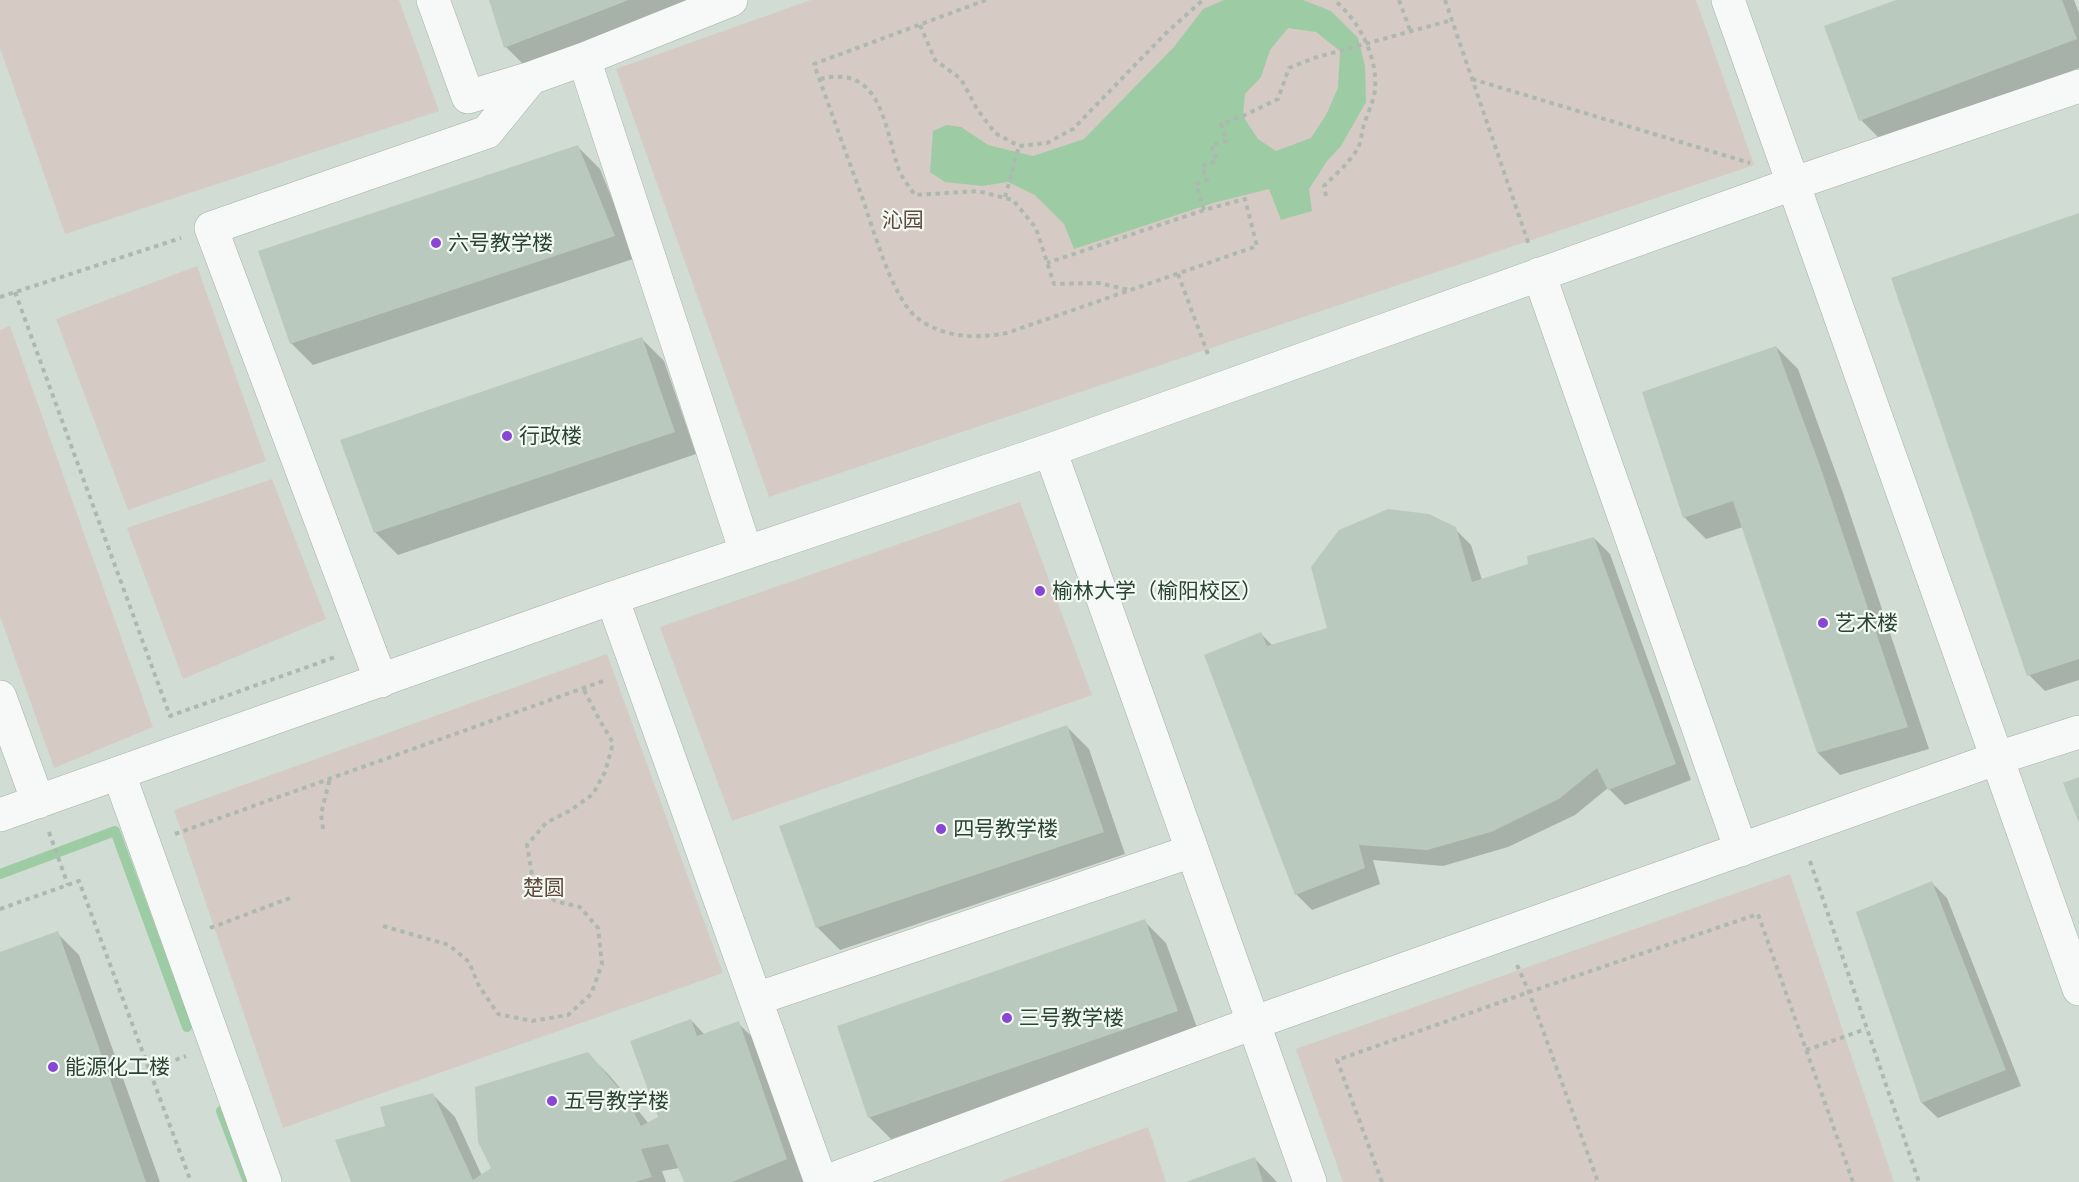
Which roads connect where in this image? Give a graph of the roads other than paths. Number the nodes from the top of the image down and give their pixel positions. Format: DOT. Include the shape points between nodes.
graph roads {
  1 [pos="433,0"];
  2 [pos="731,0"];
  3 [pos="1728,0"];
  4 [pos="584,59"];
  5 [pos="531,78"];
  6 [pos="2079,86"];
  7 [pos="1795,183"];
  8 [pos="1539,274"];
  9 [pos="1050,450"];
  10 [pos="746,552"];
  11 [pos="612,598"];
  12 [pos="381,681"];
  13 [pos="0,696"];
  14 [pos="2079,732"];
  15 [pos="1998,758"];
  16 [pos="119,774"];
  17 [pos="38,802"];
  18 [pos="0,815"];
  19 [pos="1741,850"];
  20 [pos="1192,851"];
  21 [pos="2079,989"];
  22 [pos="756,999"];
  23 [pos="1253,1023"];
  24 [pos="265,1182"];
  25 [pos="823,1182"];
  26 [pos="1310,1182"];
  1 -- 5 [label="street" via="468,97"];
  2 -- 4 [label="street"];
  3 -- 7 [label="street"];
  4 -- 5 [label="street"];
  4 -- 10 [label="street"];
  5 -- 12 [label="street" via="487,132 211,228"];
  6 -- 7 [label="street"];
  7 -- 8 [label="street"];
  7 -- 15 [label="street"];
  8 -- 9 [label="street"];
  8 -- 19 [label="street"];
  9 -- 10 [label="street"];
  9 -- 20 [label="street"];
  10 -- 11 [label="street"];
  11 -- 12 [label="street"];
  11 -- 22 [label="street"];
  12 -- 16 [label="street"];
  13 -- 17 [label="street"];
  14 -- 15 [label="street"];
  15 -- 19 [label="street"];
  15 -- 21 [label="street"];
  16 -- 17 [label="street"];
  16 -- 24 [label="street"];
  17 -- 18 [label="street"];
  19 -- 23 [label="street"];
  20 -- 22 [label="street"];
  20 -- 23 [label="street"];
  22 -- 25 [label="street"];
  23 -- 25 [label="street"];
  23 -- 26 [label="street"];
}
